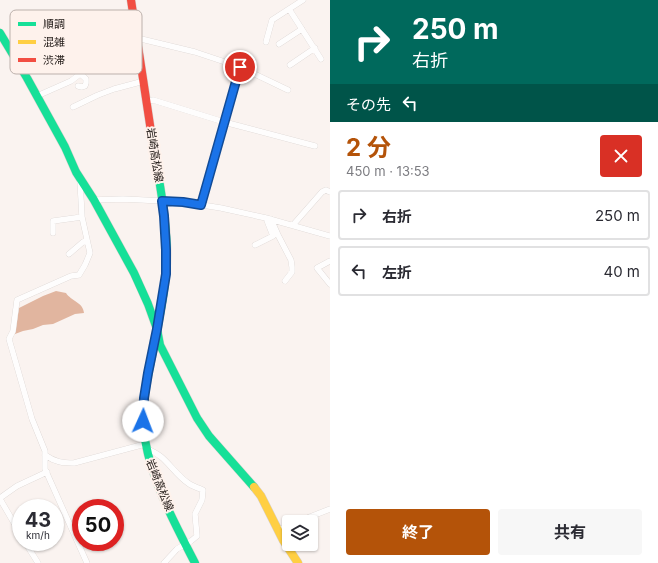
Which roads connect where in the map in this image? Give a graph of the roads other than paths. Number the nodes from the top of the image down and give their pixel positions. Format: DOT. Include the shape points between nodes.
graph roads {
  1 [pos="131,0"];
  2 [pos="302,0"];
  3 [pos="289,9"];
  4 [pos="133,10"];
  5 [pos="302,29"];
  6 [pos="0,33"];
  7 [pos="142,39"];
  8 [pos="266,42"];
  9 [pos="279,44"];
  10 [pos="315,48"];
  11 [pos="10,50"];
  12 [pos="322,59"];
  13 [pos="290,65"];
  14 [pos="240,67"];
  15 [pos="142,69"];
  16 [pos="24,74"];
  17 [pos="80,74"];
  18 [pos="144,81"];
  19 [pos="78,86"];
  20 [pos="288,90"];
  21 [pos="37,96"];
  22 [pos="147,102"];
  23 [pos="74,107"];
  24 [pos="224,122"];
  25 [pos="314,146"];
  26 [pos="80,179"];
  27 [pos="330,192"];
  28 [pos="94,200"];
  29 [pos="162,201"];
  30 [pos="201,205"];
  31 [pos="82,217"];
  32 [pos="269,219"];
  33 [pos="293,225"];
  34 [pos="53,233"];
  35 [pos="330,236"];
  36 [pos="87,241"];
  37 [pos="255,245"];
  38 [pos="69,254"];
  39 [pos="330,261"];
  40 [pos="285,281"];
  41 [pos="330,284"];
  42 [pos="157,329"];
  43 [pos="146,447"];
  44 [pos="45,455"];
  45 [pos="47,472"];
  46 [pos="0,499"];
  47 [pos="330,509"];
  48 [pos="315,515"];
  49 [pos="12,520"];
  50 [pos="282,528"];
  51 [pos="278,530"];
  52 [pos="186,544"];
  53 [pos="31,551"];
  54 [pos="38,563"];
  55 [pos="87,563"];
  56 [pos="164,563"];
  57 [pos="195,563"];
  58 [pos="298,563"];
  1 -- 4 [label="street, 岩崎高松線"];
  2 -- 3 [label="street"];
  3 -- 5 [label="street"];
  3 -- 8 [label="street" via="272,20"];
  5 -- 9 [label="street"];
  5 -- 10 [label="street"];
  6 -- 11 [label="street"];
  7 -- 14 [label="street" via="195,52"];
  10 -- 12 [label="street"];
  10 -- 13 [label="street"];
  14 -- 20 [label="street"];
  14 -- 24 [label="street"];
  15 -- 18 [label="street, 岩崎高松線"];
  16 -- 21 [label="street"];
  17 -- 19 [label="street" via="86,79 86,83 82,87"];
  17 -- 21 [label="street" via="71,81"];
  18 -- 22 [label="street, 岩崎高松線"];
  18 -- 23 [label="street" via="114,89"];
  21 -- 26 [label="street"];
  22 -- 24 [label="street" via="153,100"];
  22 -- 29 [label="street, 岩崎高松線"];
  24 -- 25 [label="street"];
  24 -- 30 [label="street"];
  26 -- 28 [label="street"];
  26 -- 31 [label="street"];
  27 -- 33 [label="street" via="322,192"];
  28 -- 29 [label="street"];
  28 -- 42 [label="street" via="143,291"];
  29 -- 30 [label="street"];
  29 -- 42 [label="street, 岩崎高松線" via="166,274"];
  30 -- 32 [label="street"];
  31 -- 34 [label="street" via="53,221"];
  31 -- 36 [label="street"];
  32 -- 33 [label="street"];
  32 -- 37 [label="street" via="273,236"];
  32 -- 40 [label="street" via="291,260 292,272"];
  33 -- 35 [label="street"];
  36 -- 38 [label="street"];
  36 -- 44 [label="street" via="90,253 79,275 70,276 17,300 13,331 9,339"];
  39 -- 41 [label="street" via="317,268"];
  42 -- 43 [label="street, 岩崎高松線" via="144,398"];
  42 -- 51 [label="street" via="160,345 203,428 252,485"];
  43 -- 44 [label="street" via="74,463 52,460"];
  43 -- 52 [label="street, 岩崎高松線" via="159,489"];
  43 -- 52 [label="street" via="165,460 189,484 203,490 202,500 195,514 197,536"];
  44 -- 45 [label="street"];
  45 -- 46 [label="street" via="16,486"];
  45 -- 55 [label="street"];
  46 -- 49 [label="street"];
  47 -- 48 [label="street"];
  50 -- 51 [label="street"];
  51 -- 58 [label="street"];
  52 -- 56 [label="street" via="177,549"];
  52 -- 57 [label="street, 岩崎高松線"];
  53 -- 54 [label="street"];
}
